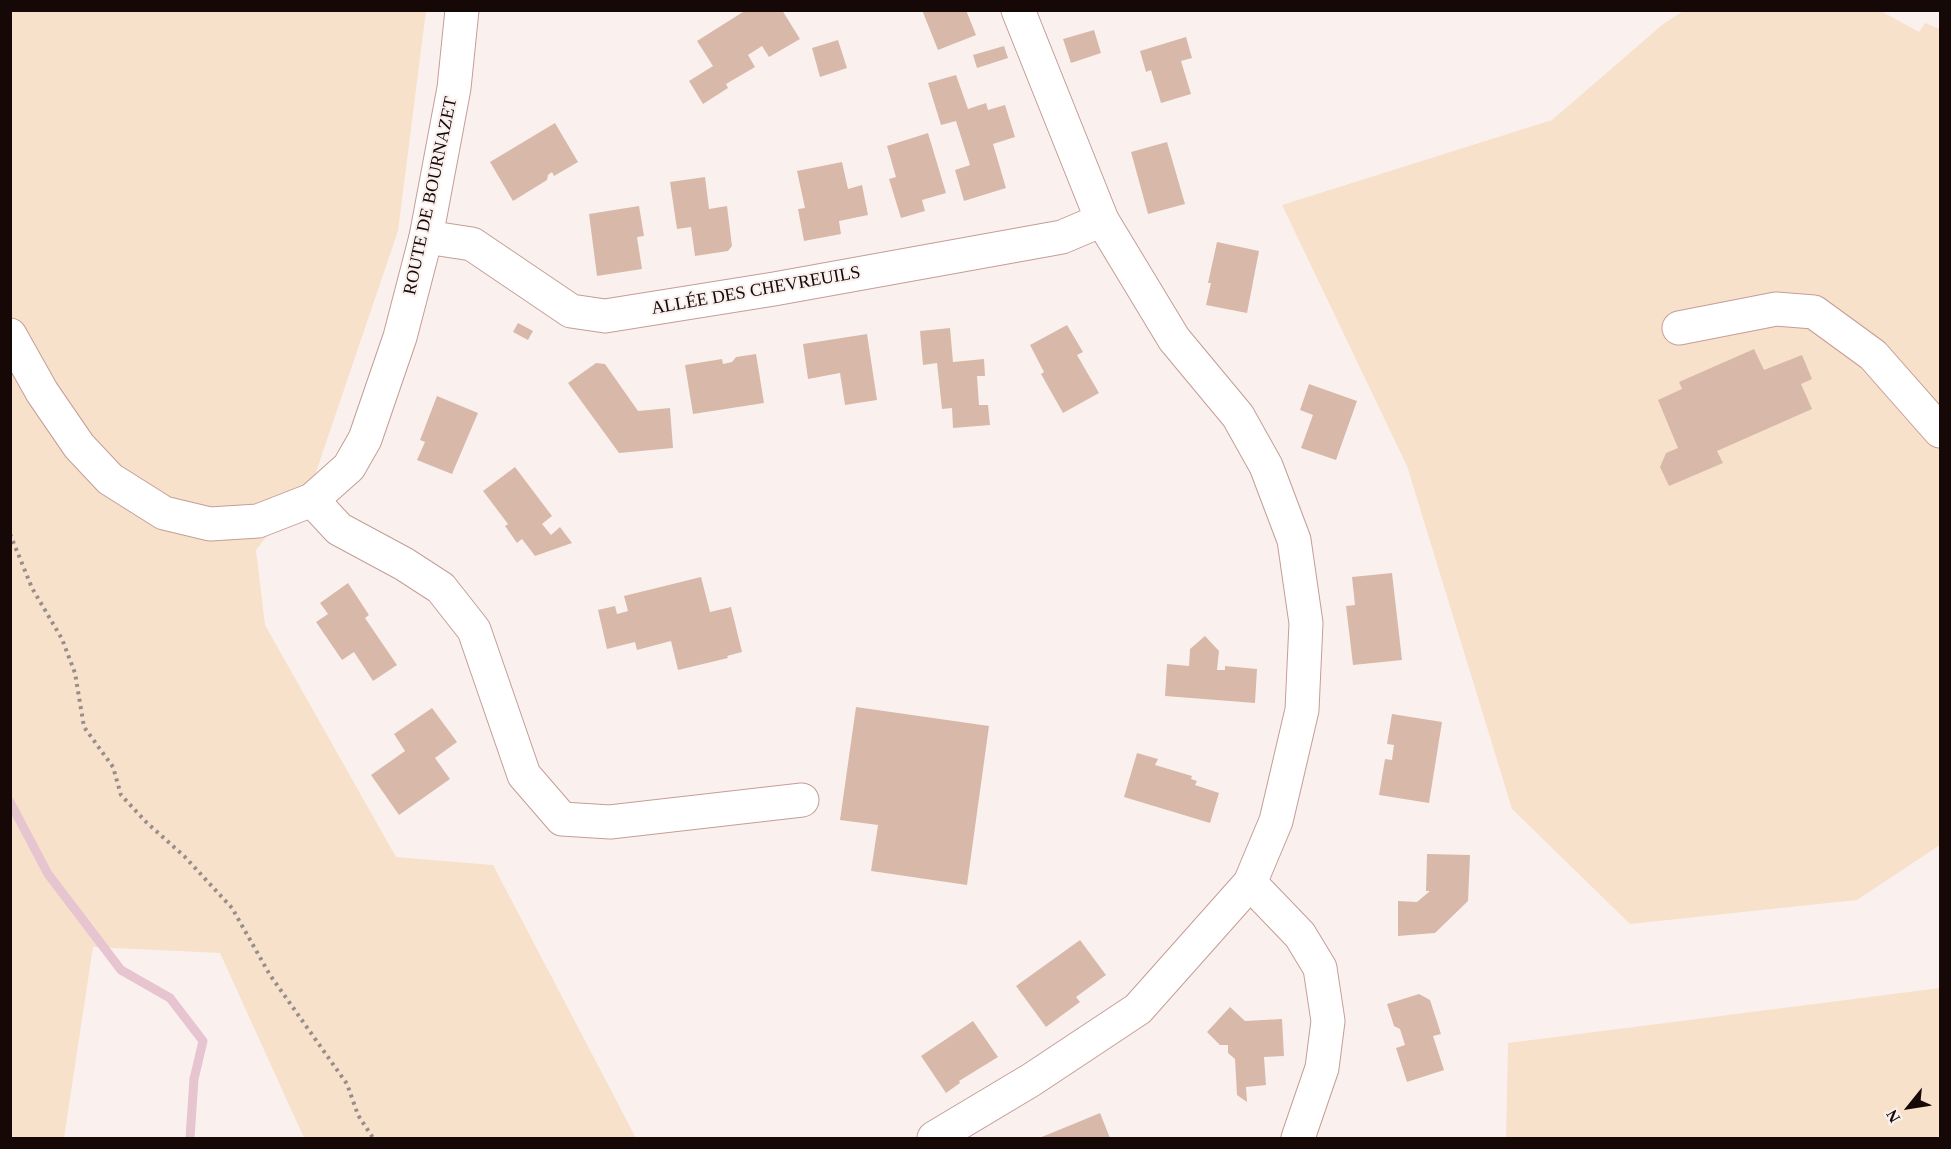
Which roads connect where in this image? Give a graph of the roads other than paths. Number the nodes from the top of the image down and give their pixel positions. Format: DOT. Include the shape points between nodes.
graph roads {
  1 [pos="462,10"];
  2 [pos="1018,10"];
  3 [pos="1102,220"];
  4 [pos="426,237"];
  5 [pos="1679,328"];
  6 [pos="10,335"];
  7 [pos="1941,431"];
  8 [pos="312,500"];
  9 [pos="802,800"];
  10 [pos="1250,882"];
  11 [pos="934,1138"];
  12 [pos="1298,1138"];
  1 -- 4 [label="street, ROUTE DE BOURNAZET" via="454,88"];
  2 -- 3 [label="street"];
  3 -- 4 [label="street, ALLÉE DES CHEVREUILS" via="1062,237 605,316 571,311 472,244"];
  3 -- 10 [label="street" via="1174,339 1238,416 1266,466 1294,540 1306,622 1302,710 1276,821"];
  4 -- 8 [label="street, ROUTE DE BOURNAZET" via="400,337 365,439 349,467"];
  5 -- 7 [label="street" via="1776,309 1814,312 1873,355"];
  6 -- 8 [label="street, ROUTE DE BOURNAZET" via="79,446 110,479 164,513 210,524 258,521"];
  8 -- 9 [label="street" via="339,529 441,588 474,630 524,775 562,819 610,822"];
  10 -- 11 [label="street" via="1138,1009"];
  10 -- 12 [label="street" via="1300,935 1320,968 1328,1021 1322,1068"];
}
